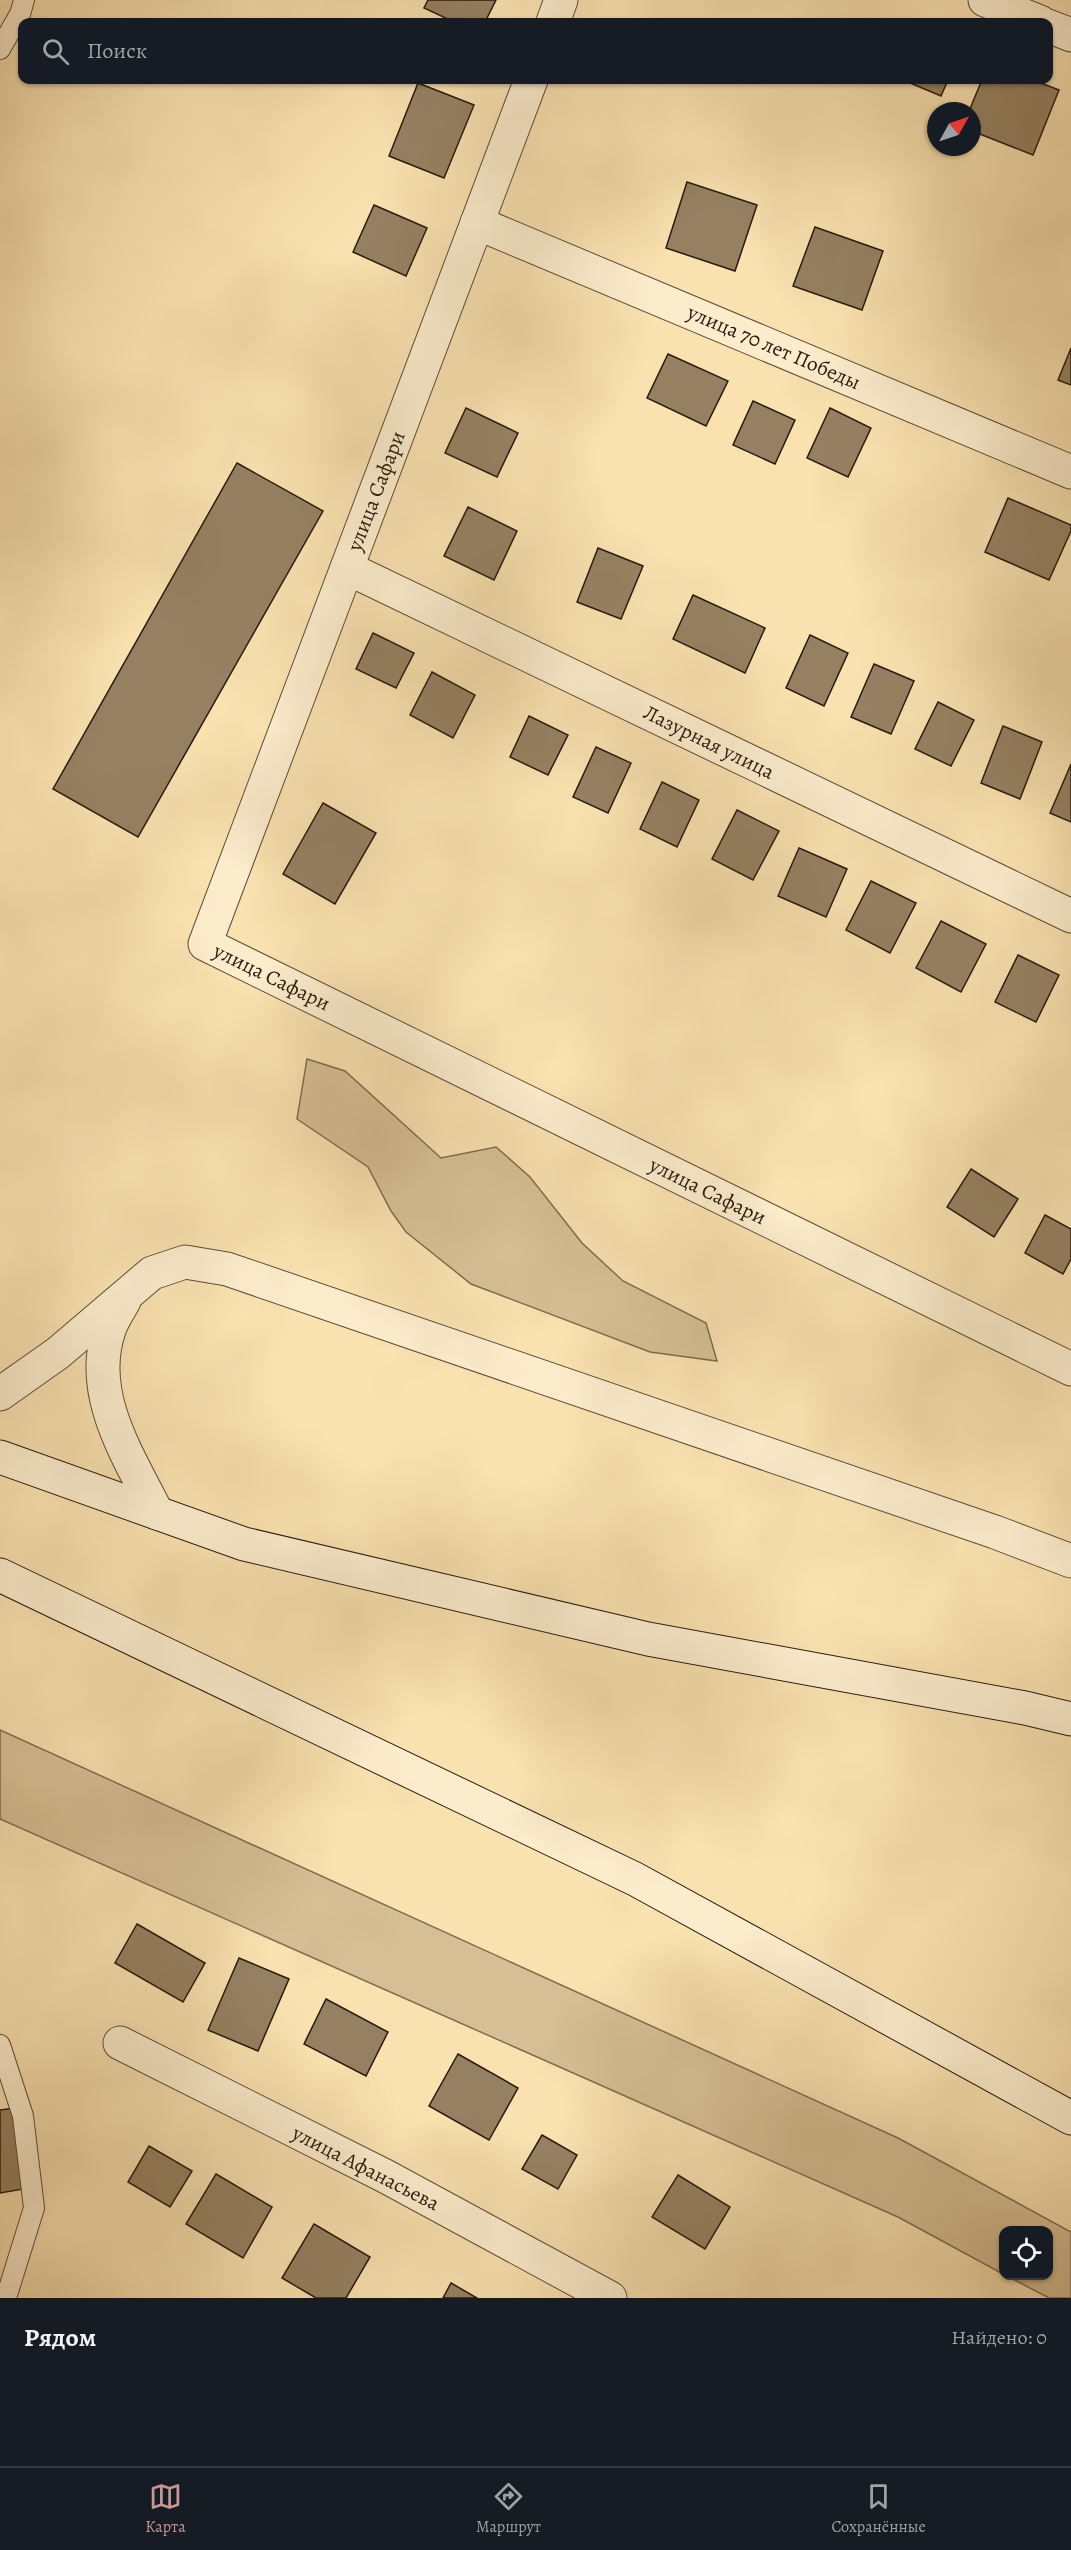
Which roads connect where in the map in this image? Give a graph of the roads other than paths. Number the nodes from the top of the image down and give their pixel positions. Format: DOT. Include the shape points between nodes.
graph roads {
  1 [pos="24,0"];
  2 [pos="561,0"];
  3 [pos="985,0"];
  4 [pos="554,18"];
  5 [pos="1030,18"];
  6 [pos="1053,28"];
  7 [pos="1071,35"];
  8 [pos="0,49"];
  9 [pos="529,84"];
  10 [pos="477,223"];
  11 [pos="1071,472"];
  12 [pos="347,568"];
  13 [pos="1071,916"];
  14 [pos="129,1291"];
  15 [pos="1071,1369"];
  16 [pos="0,1394"];
  17 [pos="0,1457"];
  18 [pos="158,1513"];
  19 [pos="1071,1561"];
  20 [pos="0,1575"];
  21 [pos="1071,1719"];
  22 [pos="120,2043"];
  23 [pos="0,2045"];
  24 [pos="1071,2118"];
  25 [pos="5,2284"];
  26 [pos="609,2298"];
  1 -- 8 [label="lane"];
  2 -- 4 [label="street"];
  3 -- 5 [label="street"];
  6 -- 7 [label="street"];
  9 -- 10 [label="street, улица Сафари"];
  10 -- 11 [label="street, улица 70 лет Победы"];
  10 -- 12 [label="street, улица Сафари"];
  12 -- 13 [label="street, Лазурная улица"];
  12 -- 15 [label="street, улица Сафари" via="205,944"];
  14 -- 16 [label="street" via="58,1353"];
  14 -- 18 [label="street" via="109,1330 102,1376 112,1424"];
  14 -- 19 [label="street" via="152,1273 185,1262 227,1269"];
  17 -- 18 [label="street"];
  18 -- 21 [label="street" via="244,1544 648,1639"];
  20 -- 24 [label="street" via="635,1879"];
  22 -- 26 [label="street, улица Афанасьева" via="385,2176"];
  23 -- 25 [label="lane" via="22,2116 34,2208"];
}
